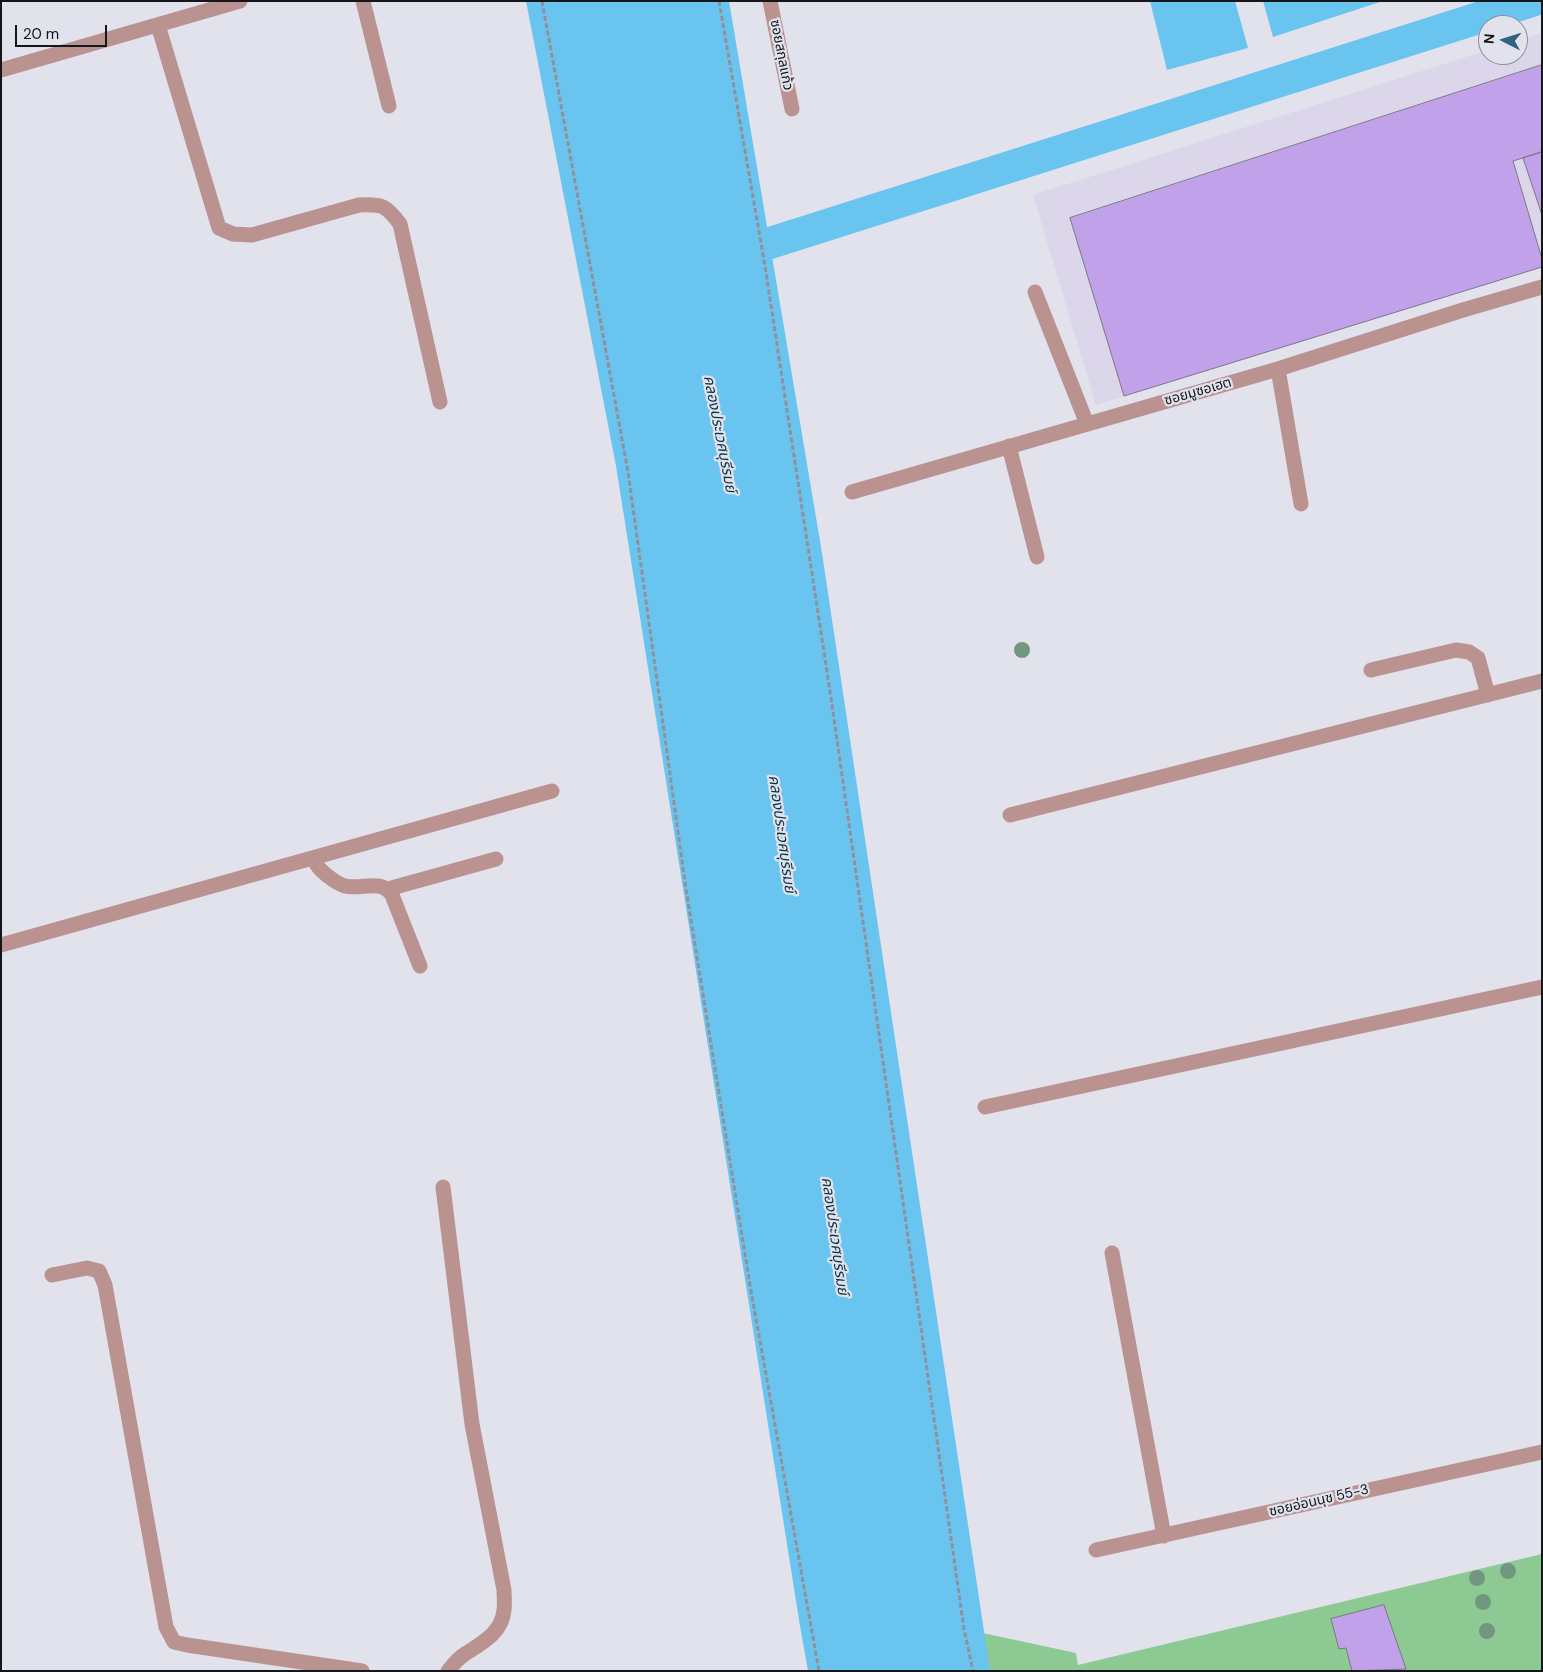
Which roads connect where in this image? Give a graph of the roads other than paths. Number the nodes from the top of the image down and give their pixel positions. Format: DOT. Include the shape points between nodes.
graph roads {
  1 [pos="240,1"];
  2 [pos="363,1"];
  3 [pos="770,1"];
  4 [pos="158,25"];
  5 [pos="1,70"];
  6 [pos="389,106"];
  7 [pos="792,109"];
  8 [pos="1542,287"];
  9 [pos="1035,292"];
  10 [pos="1278,368"];
  11 [pos="440,402"];
  12 [pos="1087,424"];
  13 [pos="1009,446"];
  14 [pos="852,492"];
  15 [pos="1301,504"];
  16 [pos="1037,557"];
  17 [pos="1371,670"];
  18 [pos="1542,681"];
  19 [pos="1488,695"];
  20 [pos="552,791"];
  21 [pos="1010,815"];
  22 [pos="313,858"];
  23 [pos="496,859"];
  24 [pos="388,889"];
  25 [pos="1,945"];
  26 [pos="420,966"];
  27 [pos="1542,987"];
  28 [pos="985,1107"];
  29 [pos="443,1187"];
  30 [pos="1112,1253"];
  31 [pos="52,1274"];
  32 [pos="1542,1452"];
  33 [pos="1164,1536"];
  34 [pos="1096,1550"];
  35 [pos="362,1671"];
  36 [pos="448,1671"];
  1 -- 4 [label="street"];
  2 -- 6 [label="street"];
  3 -- 7 [label="street, ซอยสกุลแก้ว"];
  4 -- 5 [label="street"];
  4 -- 11 [label="street" via="219,228 233,234 252,235 359,206 377,204 391,211 400,224"];
  8 -- 10 [label="street, ซอยมูซอเฮต"];
  9 -- 12 [label="street"];
  10 -- 12 [label="street, ซอยมูซอเฮต"];
  10 -- 15 [label="street"];
  12 -- 13 [label="street, ซอยมูซอเฮต"];
  13 -- 14 [label="street, ซอยมูซอเฮต"];
  13 -- 16 [label="street"];
  17 -- 19 [label="street" via="1456,650 1470,652 1478,658"];
  18 -- 19 [label="street"];
  19 -- 21 [label="street"];
  20 -- 22 [label="street"];
  22 -- 24 [label="street" via="321,871 344,886 379,885"];
  22 -- 25 [label="street"];
  23 -- 24 [label="street"];
  24 -- 26 [label="street"];
  27 -- 28 [label="street"];
  29 -- 36 [label="street" via="472,1424 504,1590 504,1611 490,1638 464,1654"];
  30 -- 33 [label="street"];
  31 -- 35 [label="street" via="87,1268 99,1271 105,1285 166,1627 174,1642"];
  32 -- 33 [label="street, ซอยอ่อนนุช 55-3"];
  33 -- 34 [label="street, ซอยอ่อนนุช 55-3"];
}
